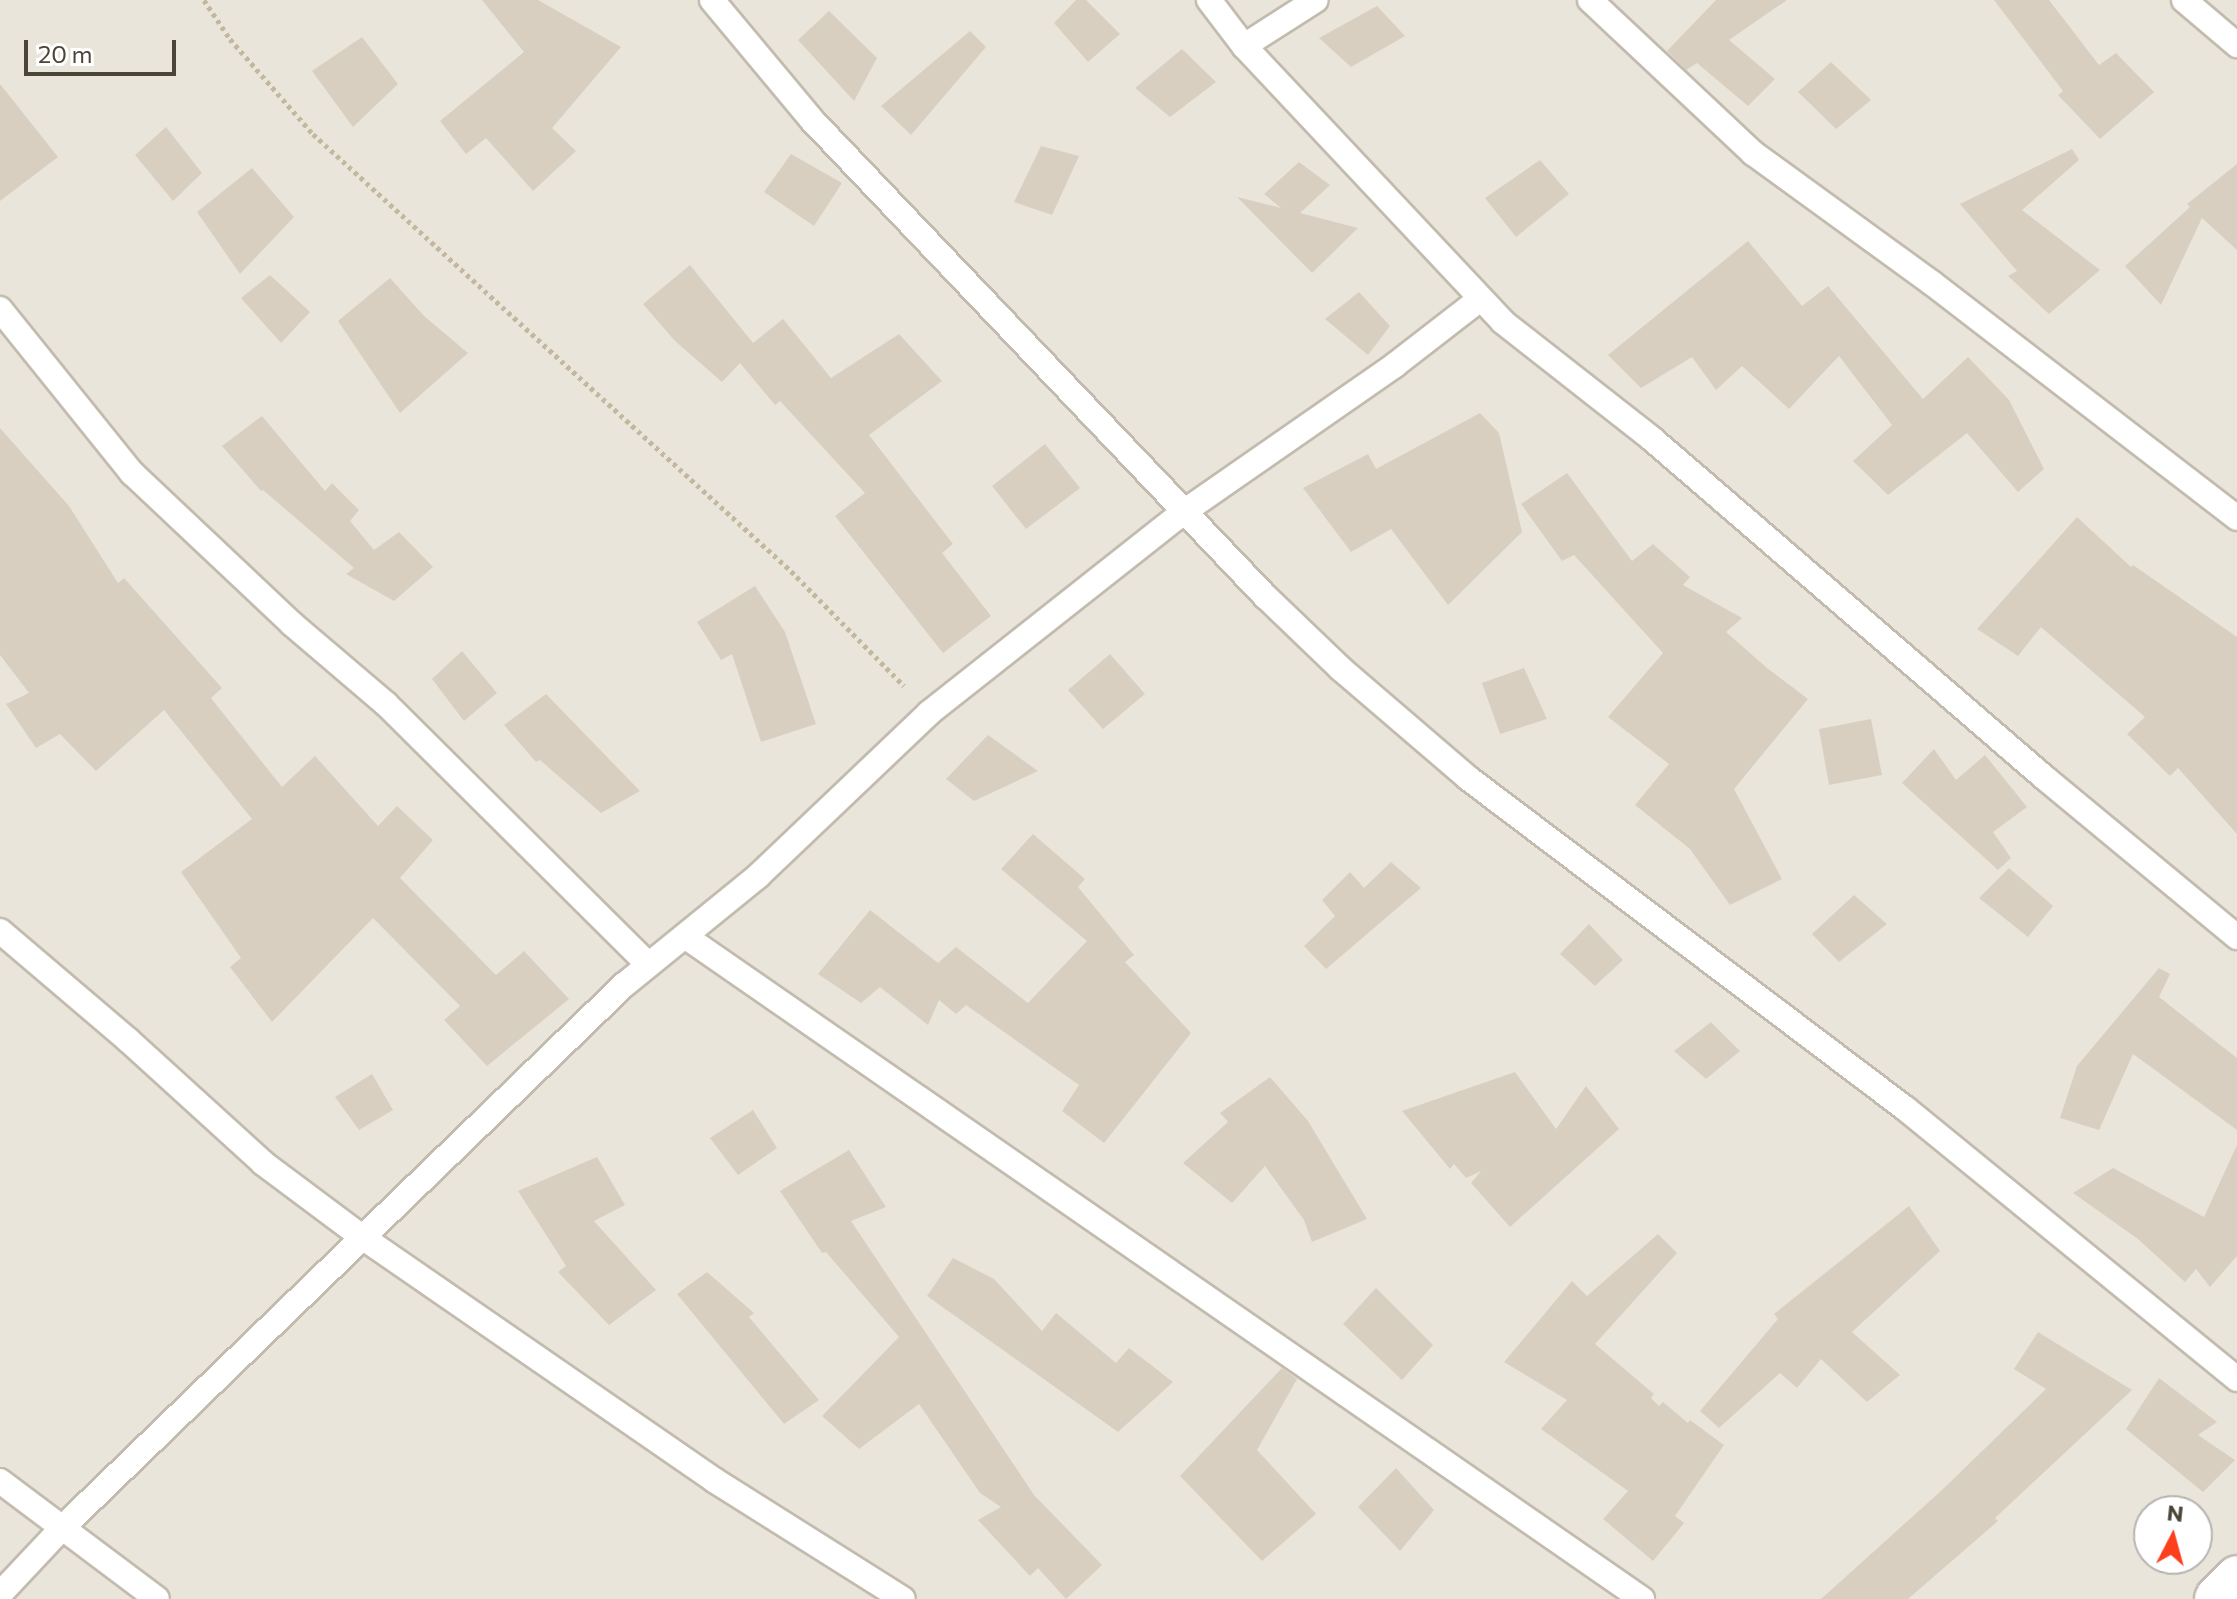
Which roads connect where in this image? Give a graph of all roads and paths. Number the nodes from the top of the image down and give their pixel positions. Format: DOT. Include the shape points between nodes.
graph roads {
  1 [pos="204,0"];
  2 [pos="712,0"];
  3 [pos="1209,0"];
  4 [pos="1316,0"];
  5 [pos="1590,0"];
  6 [pos="2184,0"];
  7 [pos="2237,45"];
  8 [pos="1244,46"];
  9 [pos="1480,299"];
  10 [pos="0,309"];
  11 [pos="1185,511"];
  12 [pos="2237,518"];
  13 [pos="929,713"];
  14 [pos="0,931"];
  15 [pos="686,937"];
  16 [pos="2237,937"];
  17 [pos="648,964"];
  18 [pos="362,1237"];
  19 [pos="2237,1379"];
  20 [pos="0,1481"];
  21 [pos="61,1529"];
  22 [pos="2237,1578"];
  23 [pos="0,1594"];
  24 [pos="157,1599"];
  25 [pos="903,1599"];
  26 [pos="1642,1599"];
  27 [pos="2217,1599"];
  1 -- 13 [label="path" via="230,39 313,134 791,571"];
  2 -- 11 [label="lane" via="811,119"];
  3 -- 8 [label="lane"];
  4 -- 8 [label="lane"];
  5 -- 12 [label="lane" via="1753,153"];
  6 -- 7 [label="lane"];
  8 -- 9 [label="lane"];
  9 -- 11 [label="lane"];
  9 -- 16 [label="lane" via="1526,343 1652,439"];
  10 -- 17 [label="lane" via="132,473 292,624 386,704"];
  11 -- 13 [label="lane"];
  11 -- 19 [label="lane" via="1341,669 1468,778 1794,1021"];
  13 -- 15 [label="lane" via="780,856"];
  14 -- 18 [label="lane" via="263,1163"];
  15 -- 17 [label="lane"];
  15 -- 26 [label="lane"];
  17 -- 18 [label="lane"];
  18 -- 21 [label="lane"];
  18 -- 25 [label="lane" via="714,1480"];
  20 -- 21 [label="lane"];
  21 -- 23 [label="lane"];
  21 -- 24 [label="lane"];
  22 -- 27 [label="street"];
}
